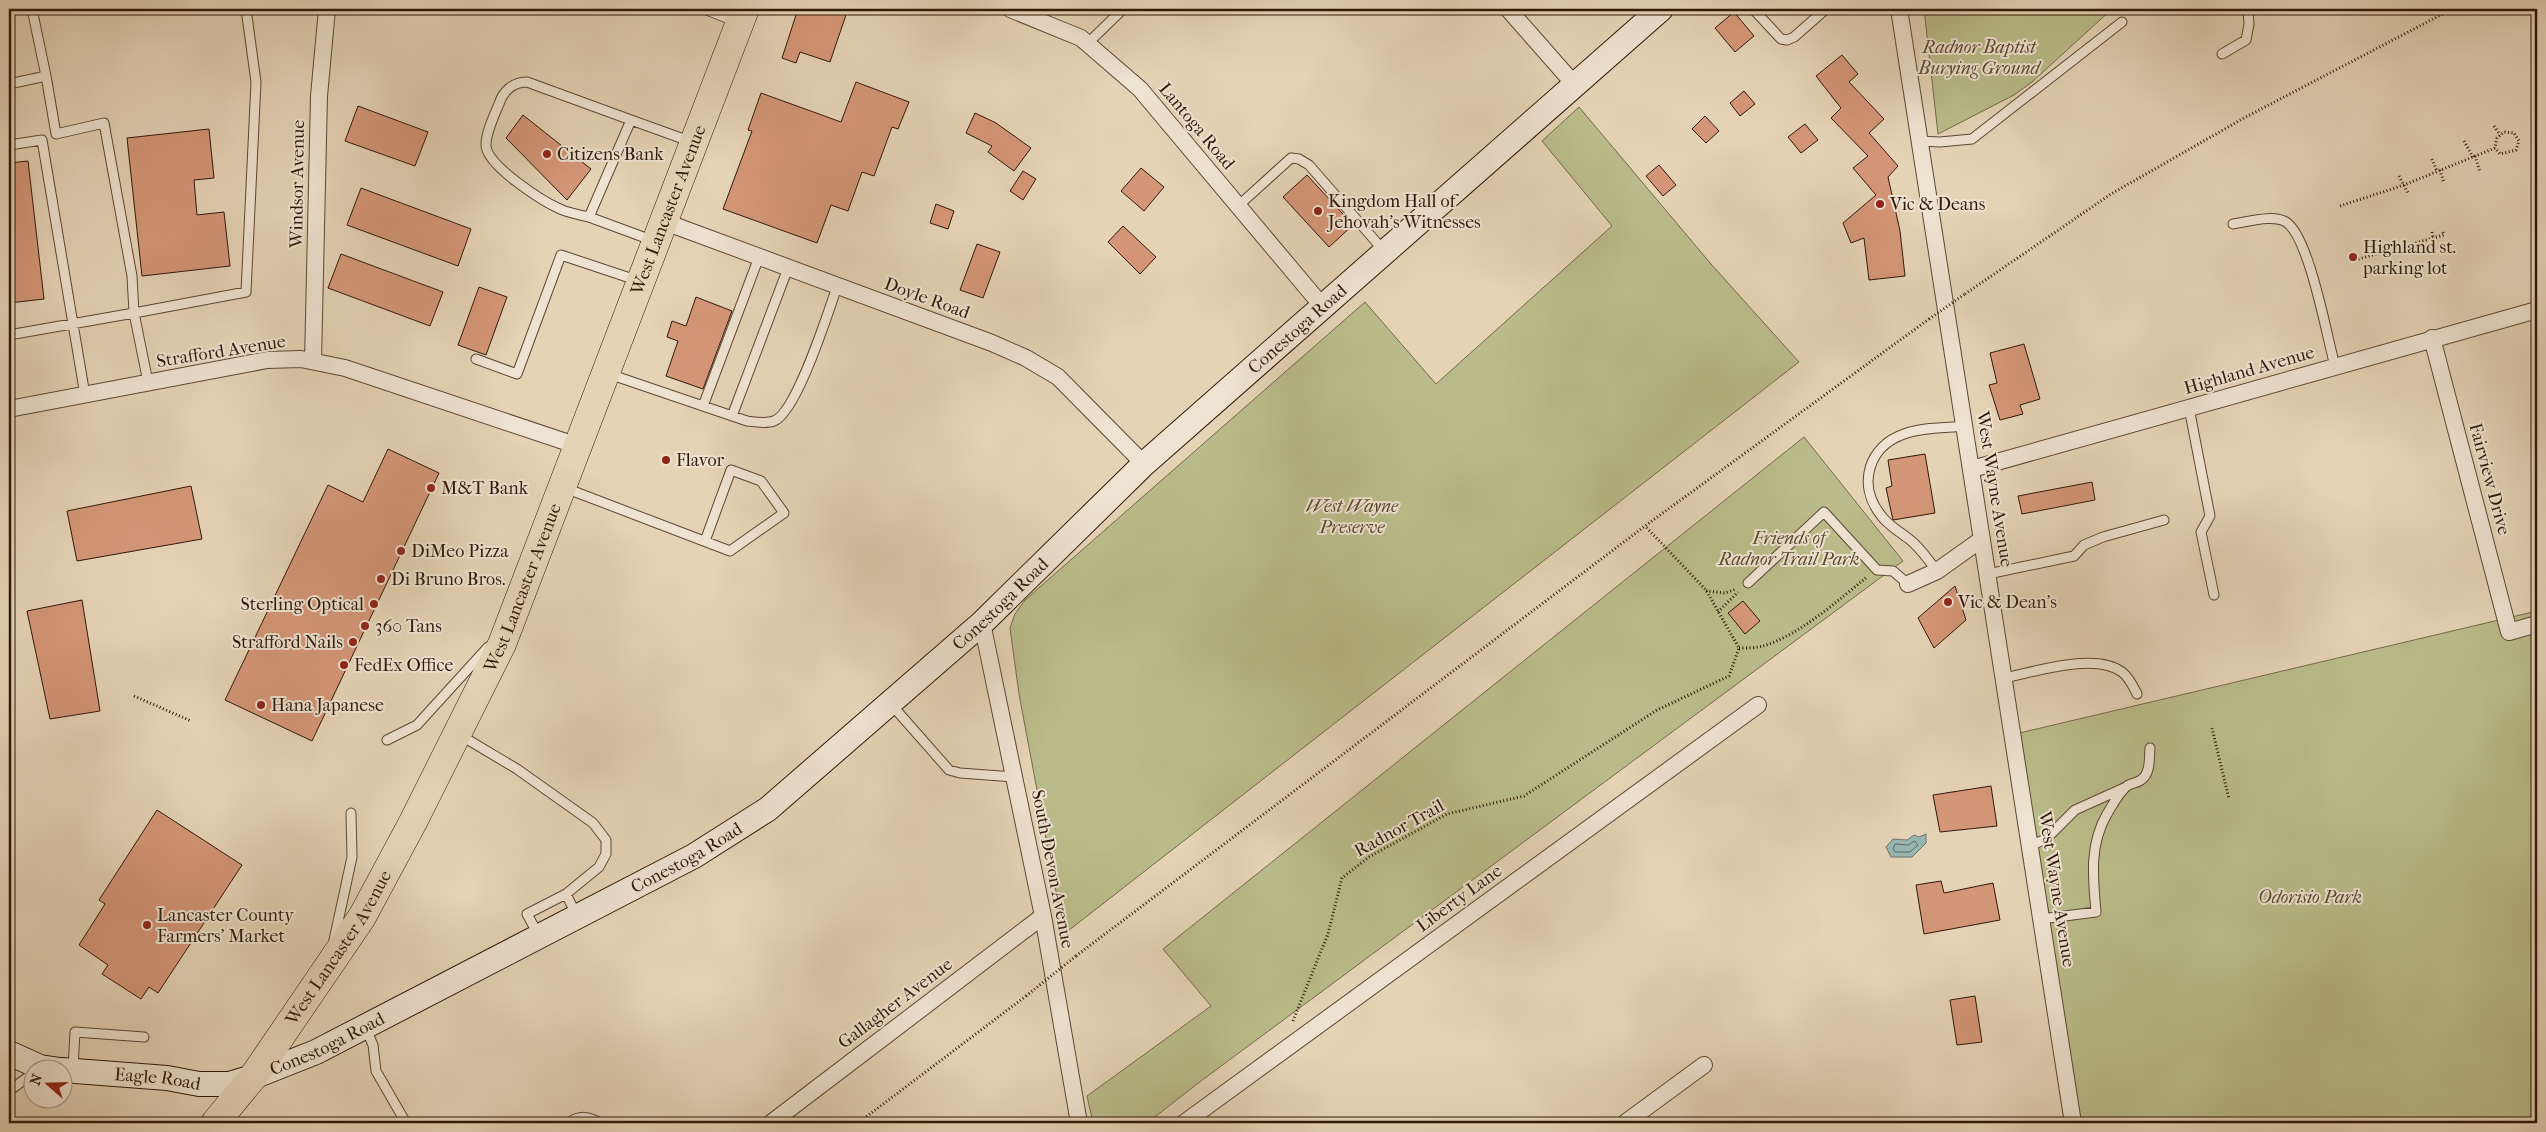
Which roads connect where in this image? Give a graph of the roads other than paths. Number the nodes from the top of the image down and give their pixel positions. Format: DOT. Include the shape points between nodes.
graph roads {
  1 [pos="32,9"];
  2 [pos="246,9"];
  3 [pos="327,9"];
  4 [pos="704,9"];
  5 [pos="1010,9"];
  6 [pos="1123,9"];
  7 [pos="1508,9"];
  8 [pos="1661,9"];
  9 [pos="1753,9"];
  10 [pos="1826,9"];
  11 [pos="1898,9"];
  12 [pos="2248,9"];
  13 [pos="742,16"];
  14 [pos="2122,22"];
  15 [pos="1087,44"];
  16 [pos="2222,54"];
  17 [pos="46,76"];
  18 [pos="9,84"];
  19 [pos="1574,84"];
  20 [pos="631,120"];
  21 [pos="56,134"];
  22 [pos="42,140"];
  23 [pos="1920,141"];
  24 [pos="694,143"];
  25 [pos="9,145"];
  26 [pos="1238,206"];
  27 [pos="589,218"];
  28 [pos="2233,224"];
  29 [pos="661,232"];
  30 [pos="1385,252"];
  31 [pos="759,257"];
  32 [pos="788,268"];
  33 [pos="642,282"];
  34 [pos="837,287"];
  35 [pos="1324,307"];
  36 [pos="2537,310"];
  37 [pos="134,313"];
  38 [pos="74,324"];
  39 [pos="9,335"];
  40 [pos="2432,338"];
  41 [pos="476,359"];
  42 [pos="313,361"];
  43 [pos="2335,366"];
  44 [pos="606,373"];
  45 [pos="148,382"];
  46 [pos="84,395"];
  47 [pos="703,406"];
  48 [pos="2189,408"];
  49 [pos="9,409"];
  50 [pos="732,416"];
  51 [pos="1965,426"];
  52 [pos="578,446"];
  53 [pos="1144,464"];
  54 [pos="1972,469"];
  55 [pos="562,487"];
  56 [pos="2164,520"];
  57 [pos="1982,539"];
  58 [pos="705,541"];
  59 [pos="1937,571"];
  60 [pos="1988,574"];
  61 [pos="1908,584"];
  62 [pos="1745,586"];
  63 [pos="2214,595"];
  64 [pos="982,623"];
  65 [pos="2537,624"];
  66 [pos="509,625"];
  67 [pos="2004,678"];
  68 [pos="2137,694"];
  69 [pos="890,703"];
  70 [pos="1758,704"];
  71 [pos="457,733"];
  72 [pos="387,740"];
  73 [pos="2150,748"];
  74 [pos="1014,776"];
  75 [pos="2126,787"];
  76 [pos="351,813"];
  77 [pos="2029,846"];
  78 [pos="566,894"];
  79 [pos="1044,916"];
  80 [pos="577,917"];
  81 [pos="2041,919"];
  82 [pos="540,936"];
  83 [pos="328,966"];
  84 [pos="365,1027"];
  85 [pos="144,1037"];
  86 [pos="9,1053"];
  87 [pos="26,1060"];
  88 [pos="57,1060"];
  89 [pos="1704,1065"];
  90 [pos="72,1071"];
  91 [pos="254,1077"];
  92 [pos="22,1084"];
  93 [pos="9,1091"];
  94 [pos="215,1123"];
  95 [pos="406,1123"];
  96 [pos="568,1123"];
  97 [pos="600,1123"];
  98 [pos="770,1123"];
  99 [pos="1079,1123"];
  100 [pos="1184,1123"];
  101 [pos="1625,1123"];
  102 [pos="2072,1123"];
  1 -- 17 [label="lane"];
  2 -- 37 [label="lane" via="256,82 246,292"];
  3 -- 42 [label="street, Windsor Avenue" via="318,96"];
  4 -- 13 [label="lane"];
  5 -- 15 [label="street, Lantoga Road" via="1081,38"];
  6 -- 15 [label="lane"];
  7 -- 19 [label="street"];
  8 -- 19 [label="main road, Conestoga Road"];
  9 -- 10 [label="lane" via="1781,38 1787,40"];
  11 -- 23 [label="street, West Wayne Avenue"];
  12 -- 16 [label="lane" via="2246,40"];
  13 -- 24 [label="highway, West Lancaster Avenue"];
  14 -- 23 [label="lane" via="1972,139"];
  15 -- 26 [label="street, Lantoga Road" via="1140,89"];
  17 -- 18 [label="lane"];
  17 -- 21 [label="lane"];
  19 -- 30 [label="main road, Conestoga Road"];
  20 -- 24 [label="lane"];
  20 -- 27 [label="lane"];
  20 -- 27 [label="lane" via="527,82 513,86 500,101 487,137 491,158 500,169 557,208"];
  21 -- 22 [label="lane"];
  21 -- 37 [label="lane" via="104,123 132,276"];
  22 -- 25 [label="lane"];
  22 -- 38 [label="lane"];
  23 -- 51 [label="street, West Wayne Avenue"];
  24 -- 29 [label="highway, West Lancaster Avenue"];
  26 -- 30 [label="lane" via="1291,158 1298,159 1308,165"];
  26 -- 35 [label="street, Lantoga Road"];
  27 -- 29 [label="lane"];
  28 -- 43 [label="lane" via="2277,219 2296,231 2305,251"];
  29 -- 31 [label="street, Doyle Road"];
  29 -- 33 [label="highway, West Lancaster Avenue"];
  30 -- 35 [label="main road, Conestoga Road"];
  31 -- 32 [label="street, Doyle Road"];
  31 -- 47 [label="lane"];
  32 -- 34 [label="street, Doyle Road"];
  32 -- 50 [label="lane"];
  33 -- 41 [label="lane" via="561,255 517,374"];
  33 -- 44 [label="highway, West Lancaster Avenue"];
  34 -- 50 [label="lane" via="796,393 783,414 774,421 762,423"];
  34 -- 53 [label="street, Doyle Road" via="992,343 1034,363 1058,377"];
  35 -- 53 [label="main road, Conestoga Road"];
  36 -- 40 [label="street, Highland Avenue"];
  37 -- 38 [label="lane"];
  37 -- 45 [label="lane"];
  38 -- 39 [label="lane"];
  38 -- 46 [label="lane"];
  40 -- 43 [label="street, Highland Avenue"];
  40 -- 65 [label="street, Fairview Drive" via="2509,632"];
  42 -- 45 [label="street, Strafford Avenue" via="267,360"];
  42 -- 52 [label="street, Strafford Avenue" via="345,368"];
  43 -- 48 [label="street, Highland Avenue"];
  44 -- 47 [label="lane"];
  44 -- 52 [label="highway, West Lancaster Avenue"];
  45 -- 46 [label="street, Strafford Avenue"];
  46 -- 49 [label="street, Strafford Avenue"];
  47 -- 50 [label="lane"];
  48 -- 54 [label="street, Highland Avenue"];
  48 -- 63 [label="lane" via="2210,516 2201,532"];
  51 -- 54 [label="street, West Wayne Avenue"];
  51 -- 59 [label="lane" via="1902,434 1876,452 1867,476 1873,503 1880,515 1918,547"];
  52 -- 55 [label="highway, West Lancaster Avenue"];
  53 -- 64 [label="main road, Conestoga Road"];
  54 -- 57 [label="street, West Wayne Avenue"];
  55 -- 58 [label="lane"];
  55 -- 66 [label="highway, West Lancaster Avenue"];
  56 -- 60 [label="lane" via="2084,545 2074,556"];
  57 -- 59 [label="street"];
  57 -- 60 [label="street, West Wayne Avenue"];
  58 -- 58 [label="lane" via="730,551 784,513 761,481 731,470"];
  59 -- 61 [label="street"];
  60 -- 67 [label="street, West Wayne Avenue"];
  61 -- 62 [label="lane" via="1893,571 1877,570 1824,512"];
  64 -- 69 [label="main road, Conestoga Road"];
  64 -- 74 [label="street, South Devon Avenue"];
  66 -- 71 [label="highway, West Lancaster Avenue"];
  66 -- 72 [label="lane" via="417,725"];
  67 -- 68 [label="lane" via="2082,663 2104,663 2124,673"];
  67 -- 77 [label="street, West Wayne Avenue"];
  69 -- 74 [label="lane" via="950,770"];
  69 -- 80 [label="main road, Conestoga Road" via="768,809 694,856"];
  70 -- 100 [label="street, Liberty Lane"];
  71 -- 78 [label="lane" via="517,769 593,823 602,833 606,840 603,861"];
  71 -- 83 [label="highway, West Lancaster Avenue" via="362,917"];
  73 -- 75 [label="lane" via="2145,775"];
  74 -- 79 [label="street, South Devon Avenue"];
  75 -- 77 [label="lane" via="2080,807 2046,839"];
  75 -- 81 [label="lane" via="2107,814 2097,836 2093,859 2096,912"];
  76 -- 83 [label="lane" via="352,857"];
  77 -- 81 [label="street, West Wayne Avenue"];
  78 -- 80 [label="lane"];
  78 -- 82 [label="lane" via="527,914"];
  79 -- 98 [label="street, Gallagher Avenue"];
  79 -- 99 [label="street, South Devon Avenue"];
  80 -- 82 [label="main road, Conestoga Road"];
  81 -- 102 [label="street, West Wayne Avenue"];
  82 -- 84 [label="main road, Conestoga Road"];
  83 -- 91 [label="highway, West Lancaster Avenue"];
  84 -- 91 [label="main road, Conestoga Road" via="316,1052"];
  84 -- 95 [label="lane" via="373,1045 376,1071"];
  85 -- 88 [label="lane" via="74,1032"];
  86 -- 87 [label="main road, Eagle Road"];
  89 -- 101 [label="street"];
  90 -- 91 [label="main road, Eagle Road" via="167,1078 199,1084 229,1084"];
  91 -- 94 [label="highway, West Lancaster Avenue"];
  92 -- 93 [label="lane"];
  96 -- 97 [label="lane" via="587,1117"];
}
